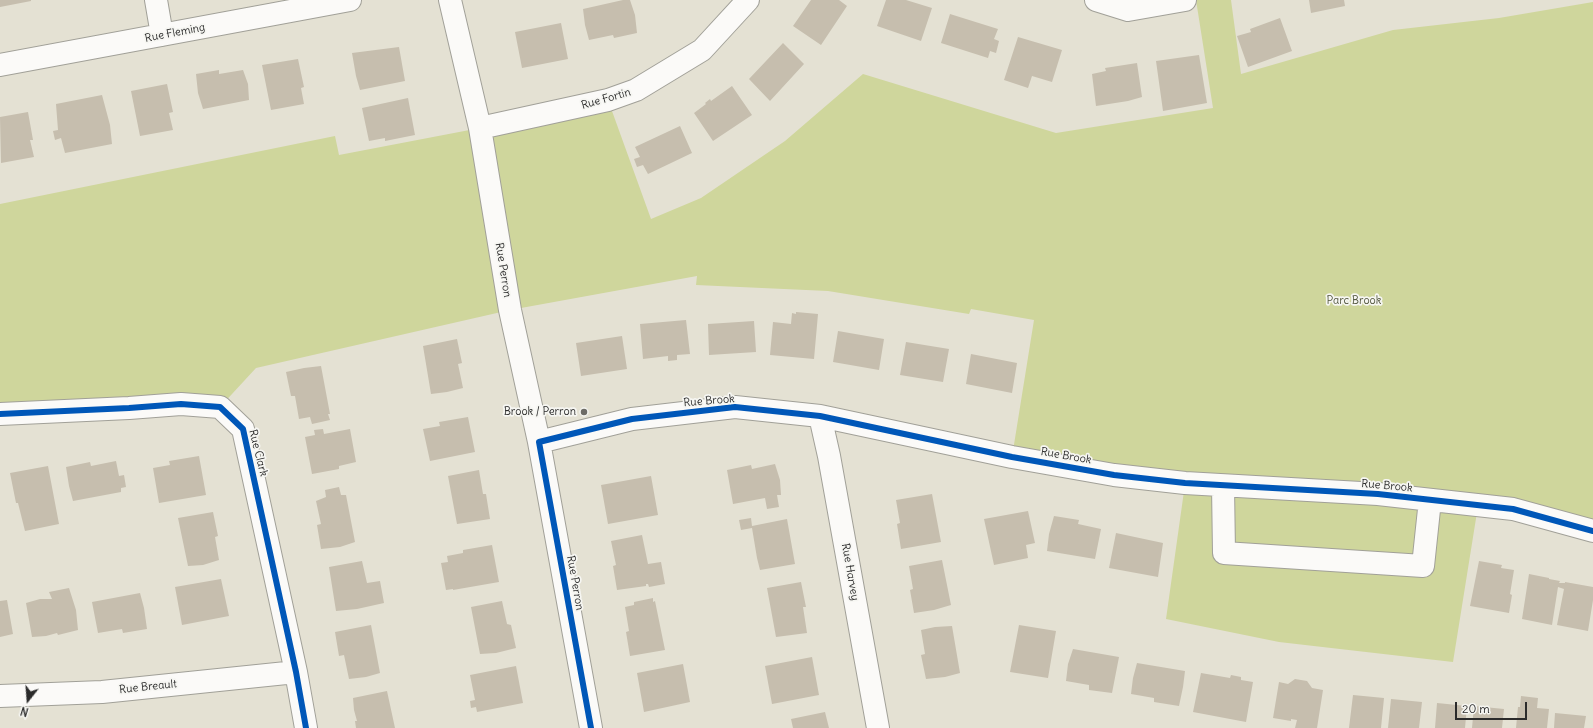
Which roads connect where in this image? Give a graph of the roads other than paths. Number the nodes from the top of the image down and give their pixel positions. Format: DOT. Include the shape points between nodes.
graph roads {
  1 [pos="156,0"];
  2 [pos="350,0"];
  3 [pos="450,0"];
  4 [pos="748,0"];
  5 [pos="1096,0"];
  6 [pos="1185,0"];
  7 [pos="162,36"];
  8 [pos="0,64"];
  9 [pos="480,128"];
  10 [pos="0,414"];
  11 [pos="820,416"];
  12 [pos="539,442"];
  13 [pos="1223,486"];
  14 [pos="1430,500"];
  15 [pos="1593,531"];
  16 [pos="296,672"];
  17 [pos="0,696"];
  18 [pos="306,728"];
  19 [pos="591,728"];
  20 [pos="878,728"];
  1 -- 7 [label="street"];
  2 -- 7 [label="street, Rue Fleming"];
  3 -- 9 [label="street, Rue Perron"];
  4 -- 9 [label="street, Rue Fortin" via="702,50 636,90 608,100"];
  5 -- 6 [label="street" via="1128,10"];
  7 -- 8 [label="street, Rue Fleming"];
  9 -- 12 [label="street, Rue Perron" via="510,310"];
  10 -- 16 [label="street, Rue Clark" via="181,404 220,407 243,430"];
  11 -- 12 [label="street, Rue Brook" via="735,407 632,419"];
  11 -- 13 [label="street, Rue Brook" via="1012,457 1114,475"];
  11 -- 20 [label="street, Rue Harvey" via="830,456"];
  12 -- 19 [label="street, Rue Perron"];
  13 -- 14 [label="street, Rue Brook" via="1378,494"];
  13 -- 14 [label="street" via="1224,553 1423,566"];
  14 -- 15 [label="street, Rue Brook" via="1514,509"];
  16 -- 17 [label="street, Rue Breault" via="102,692"];
  16 -- 18 [label="street, Rue Clark"];
}
